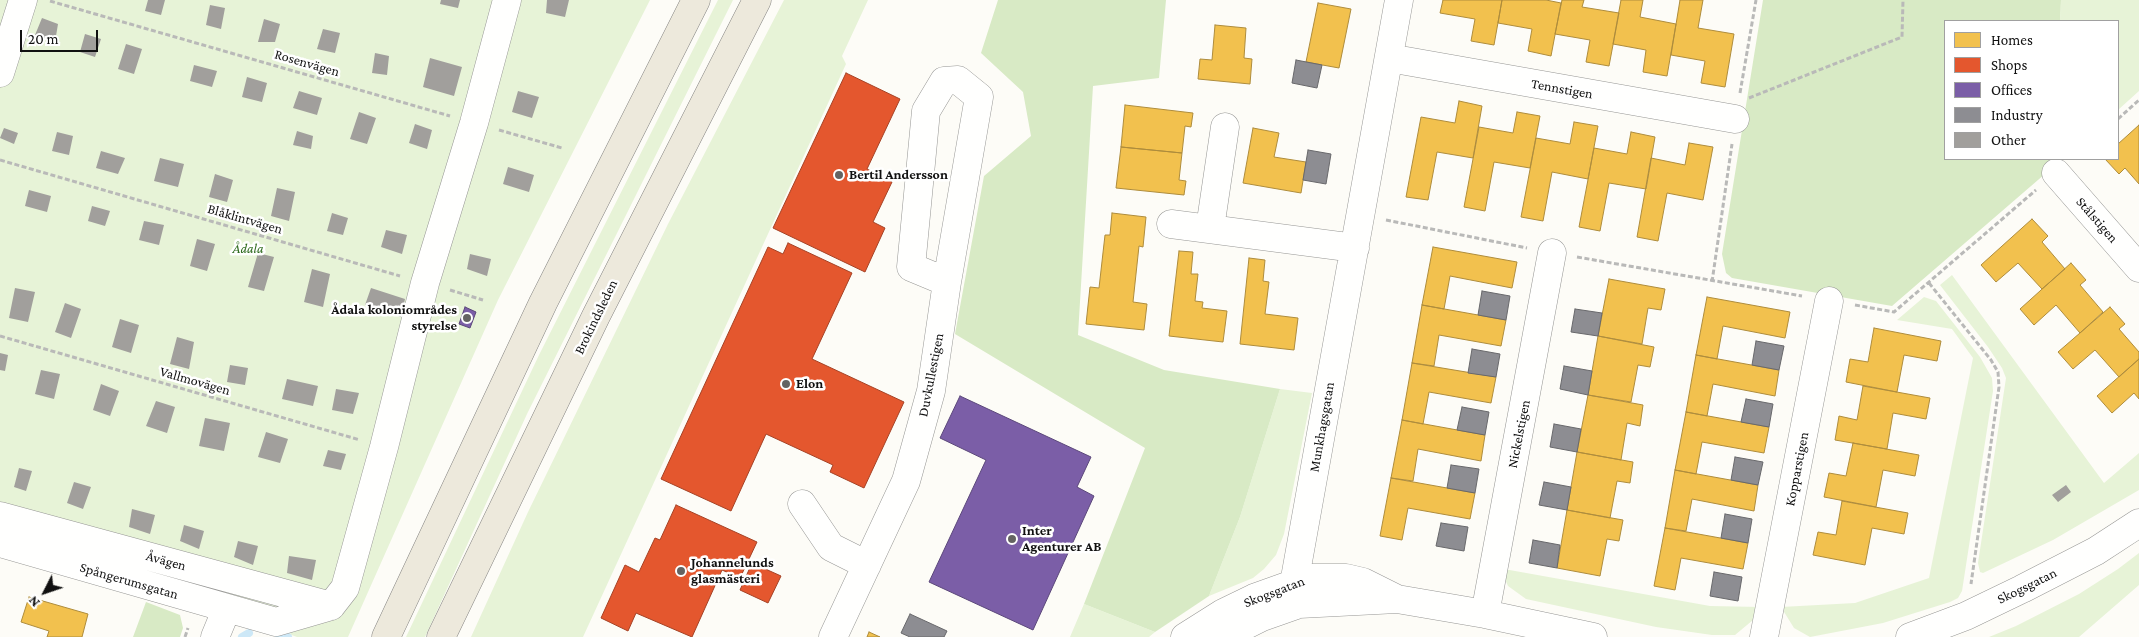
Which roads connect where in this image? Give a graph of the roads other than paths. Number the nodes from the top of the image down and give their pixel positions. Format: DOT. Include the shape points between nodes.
graph roads {
  1 [pos="23,0"];
  2 [pos="507,0"];
  3 [pos="696,0"];
  4 [pos="757,0"];
  5 [pos="1399,0"];
  6 [pos="1388,58"];
  7 [pos="0,73"];
  8 [pos="1741,109"];
  9 [pos="1226,127"];
  10 [pos="2056,173"];
  11 [pos="1172,224"];
  12 [pos="1210,228"];
  13 [pos="1354,248"];
  14 [pos="1552,253"];
  15 [pos="2139,268"];
  16 [pos="947,282"];
  17 [pos="1829,301"];
  18 [pos="802,504"];
  19 [pos="0,516"];
  20 [pos="2139,523"];
  21 [pos="0,543"];
  22 [pos="866,565"];
  23 [pos="1292,595"];
  24 [pos="331,606"];
  25 [pos="227,608"];
  26 [pos="1485,614"];
  27 [pos="215,637"];
  28 [pos="386,637"];
  29 [pos="441,637"];
  30 [pos="833,637"];
  31 [pos="1185,637"];
  32 [pos="1222,637"];
  33 [pos="1593,637"];
  34 [pos="1764,637"];
  35 [pos="1910,637"];
  1 -- 7 [label="street"];
  2 -- 24 [label="street" via="474,123 425,283 344,588"];
  3 -- 28 [label="main road" via="543,303"];
  4 -- 29 [label="main road, Brokindsleden" via="596,316"];
  5 -- 6 [label="street, Munkhagsgatan"];
  6 -- 8 [label="street, Tennstigen"];
  6 -- 13 [label="street, Munkhagsgatan"];
  9 -- 12 [label="street"];
  10 -- 15 [label="street, Stålstigen"];
  11 -- 12 [label="street"];
  12 -- 13 [label="street"];
  13 -- 23 [label="street, Munkhagsgatan"];
  14 -- 26 [label="street, Nickelstigen"];
  16 -- 16 [label="street, Duvkullestigen" via="979,97 958,80 944,80 926,111 911,267"];
  16 -- 22 [label="street, Duvkullestigen" via="931,391 906,481"];
  17 -- 34 [label="street, Kopparstigen"];
  18 -- 22 [label="street" via="831,547"];
  19 -- 24 [label="street, Åvägen"];
  20 -- 35 [label="street, Skogsgatan" via="2096,551 1966,616"];
  21 -- 25 [label="street, Spångerumsgatan"];
  22 -- 30 [label="street, Duvkullestigen"];
  23 -- 26 [label="street, Skogsgatan" via="1310,578 1346,578 1363,582 1397,599"];
  23 -- 31 [label="street, Skogsgatan" via="1254,598"];
  23 -- 32 [label="street, Skogsgatan" via="1262,617"];
  24 -- 25 [label="street, Spångerumsgatan" via="276,622"];
  25 -- 27 [label="street"];
  26 -- 33 [label="street, Skogsgatan"];
}
